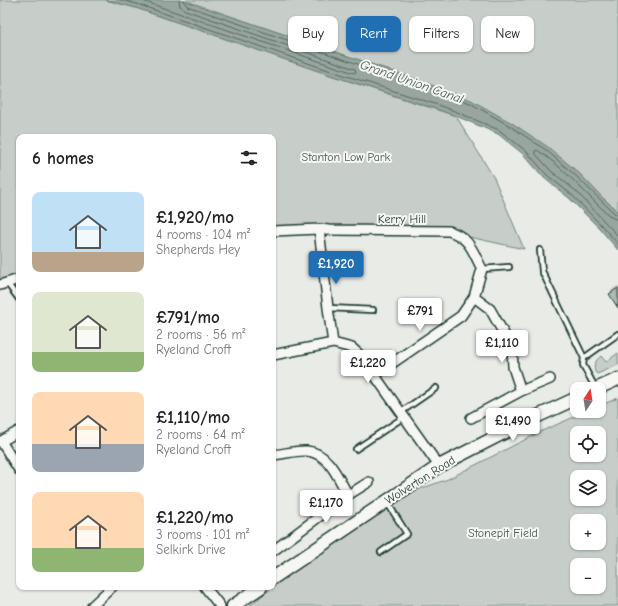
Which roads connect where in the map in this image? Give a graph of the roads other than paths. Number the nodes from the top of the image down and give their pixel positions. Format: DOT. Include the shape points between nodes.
graph roads {
  1 [pos="319,229"];
  2 [pos="276,231"];
  3 [pos="540,250"];
  4 [pos="509,267"];
  5 [pos="482,269"];
  6 [pos="16,280"];
  7 [pos="4,284"];
  8 [pos="16,296"];
  9 [pos="474,297"];
  10 [pos="328,308"];
  11 [pos="373,310"];
  12 [pos="618,334"];
  13 [pos="333,343"];
  14 [pos="276,353"];
  15 [pos="584,358"];
  16 [pos="375,375"];
  17 [pos="550,379"];
  18 [pos="618,379"];
  19 [pos="592,382"];
  20 [pos="606,384"];
  21 [pos="436,388"];
  22 [pos="521,390"];
  23 [pos="570,401"];
  24 [pos="402,414"];
  25 [pos="471,418"];
  26 [pos="16,433"];
  27 [pos="0,441"];
  28 [pos="356,449"];
  29 [pos="276,455"];
  30 [pos="16,465"];
  31 [pos="439,466"];
  32 [pos="369,482"];
  33 [pos="348,495"];
  34 [pos="386,501"];
  35 [pos="276,549"];
  36 [pos="381,552"];
  37 [pos="276,576"];
  38 [pos="109,590"];
  39 [pos="207,590"];
  40 [pos="257,590"];
  41 [pos="92,606"];
  42 [pos="220,606"];
  43 [pos="233,606"];
  1 -- 2 [label="street, Kerry Hill"];
  1 -- 5 [label="street, Kerry Hill" via="449,231 460,235 468,242"];
  1 -- 10 [label="street"];
  3 -- 15 [label="lane" via="542,271"];
  4 -- 5 [label="lane"];
  5 -- 9 [label="street"];
  6 -- 7 [label="street"];
  7 -- 8 [label="lane"];
  9 -- 16 [label="street" via="461,316"];
  9 -- 22 [label="street" via="490,309 512,348 513,367"];
  10 -- 11 [label="lane"];
  10 -- 13 [label="street"];
  12 -- 15 [label="lane"];
  13 -- 14 [label="street"];
  13 -- 16 [label="street" via="352,348"];
  15 -- 19 [label="lane" via="583,366"];
  16 -- 24 [label="street"];
  17 -- 22 [label="street"];
  18 -- 20 [label="street"];
  21 -- 24 [label="lane"];
  22 -- 25 [label="street"];
  23 -- 31 [label="street, Wolverton Road"];
  24 -- 28 [label="lane"];
  24 -- 31 [label="street"];
  26 -- 27 [label="street"];
  27 -- 30 [label="street"];
  29 -- 33 [label="street" via="307,451 318,454 327,460"];
  31 -- 34 [label="street, Wolverton Road"];
  32 -- 33 [label="street"];
  33 -- 35 [label="street"];
  34 -- 36 [label="lane" via="407,534"];
  34 -- 37 [label="street, Wolverton Road"];
  38 -- 41 [label="street"];
  39 -- 42 [label="street"];
  40 -- 43 [label="street"];
}
